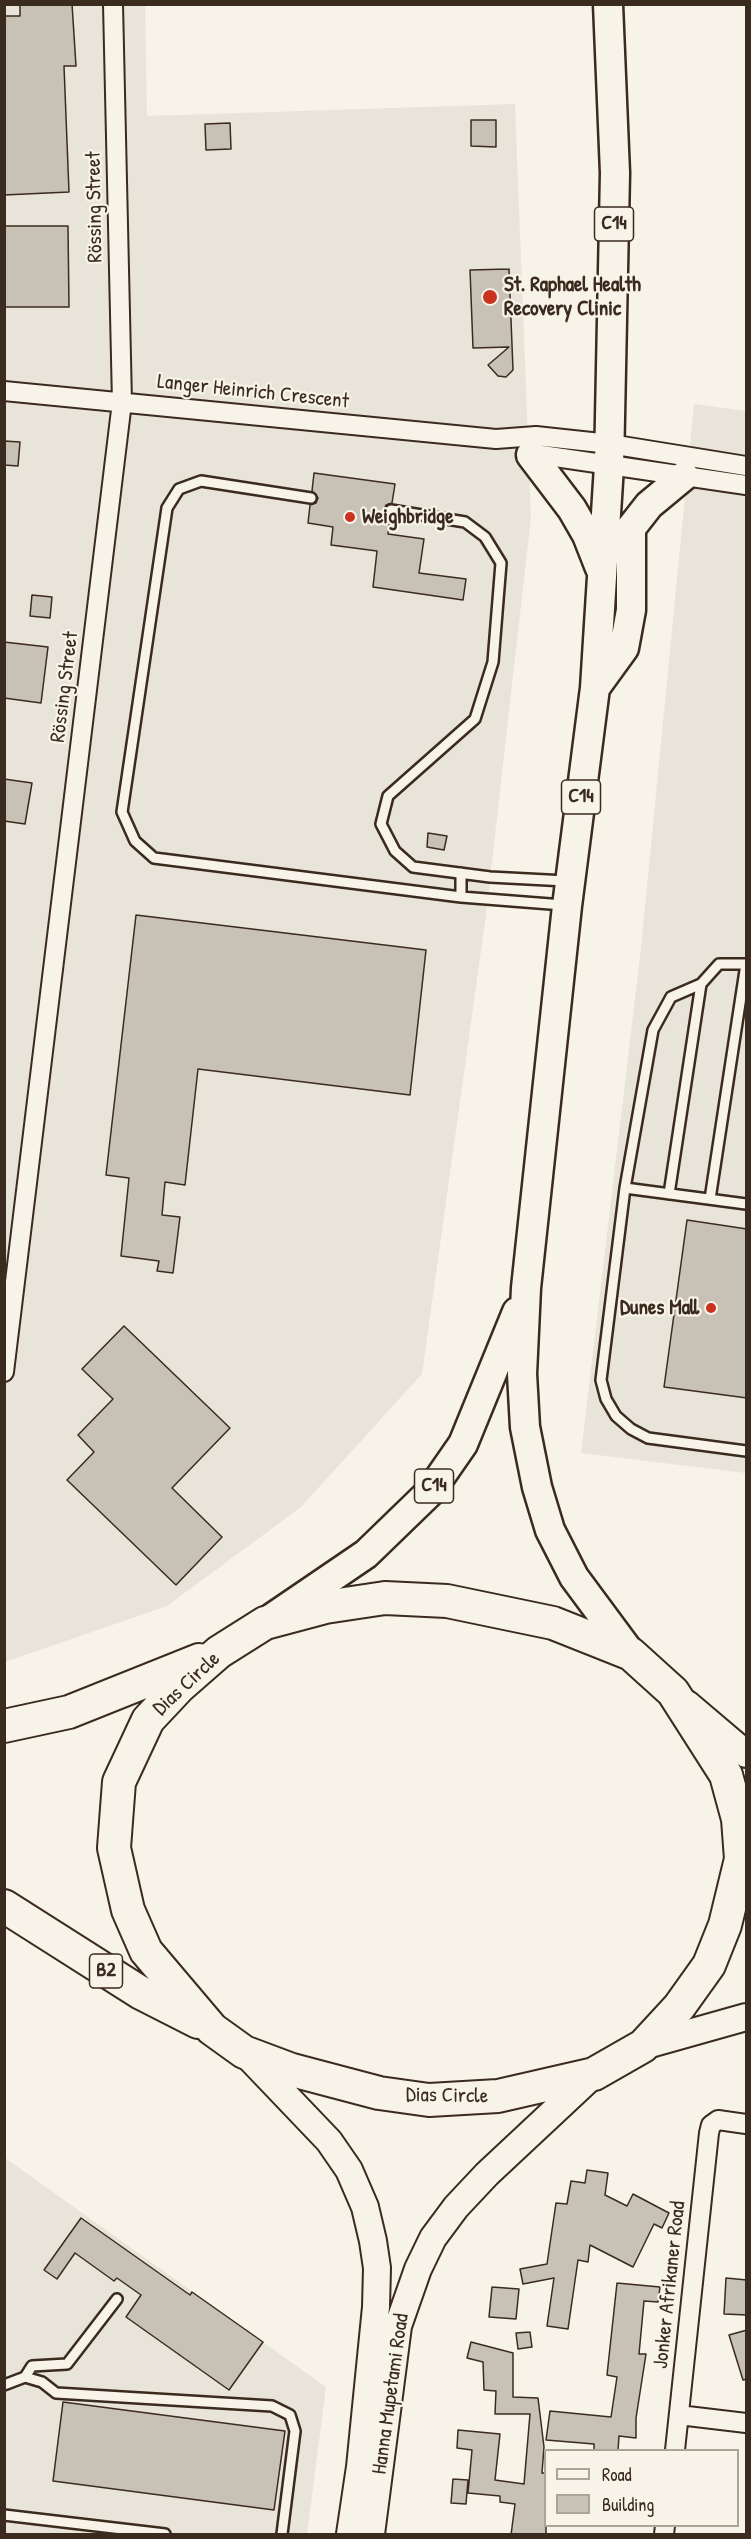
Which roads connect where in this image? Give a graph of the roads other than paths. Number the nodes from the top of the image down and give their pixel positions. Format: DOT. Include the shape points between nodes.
graph roads {
  1 [pos="113,4"];
  2 [pos="608,4"];
  3 [pos="4,391"];
  4 [pos="122,402"];
  5 [pos="496,439"];
  6 [pos="531,454"];
  7 [pos="610,455"];
  8 [pos="747,466"];
  9 [pos="684,476"];
  10 [pos="747,485"];
  11 [pos="311,498"];
  12 [pos="391,510"];
  13 [pos="602,573"];
  14 [pos="595,688"];
  15 [pos="461,873"];
  16 [pos="568,894"];
  17 [pos="461,897"];
  18 [pos="746,964"];
  19 [pos="700,984"];
  20 [pos="625,1188"];
  21 [pos="669,1194"];
  22 [pos="710,1199"];
  23 [pos="747,1204"];
  24 [pos="526,1288"];
  25 [pos="4,1372"];
  26 [pos="747,1451"];
  27 [pos="265,1623"];
  28 [pos="219,1652"];
  29 [pos="631,1654"];
  30 [pos="673,1692"];
  31 [pos="4,1726"];
  32 [pos="747,1754"];
  33 [pos="4,1906"];
  34 [pos="747,2017"];
  35 [pos="212,2029"];
  36 [pos="644,2046"];
  37 [pos="244,2052"];
  38 [pos="594,2074"];
  39 [pos="747,2124"];
  40 [pos="117,2299"];
  41 [pos="25,2377"];
  42 [pos="4,2385"];
  43 [pos="679,2415"];
  44 [pos="747,2423"];
  45 [pos="675,2449"];
  46 [pos="4,2515"];
  47 [pos="165,2535"];
  48 [pos="282,2535"];
  49 [pos="350,2535"];
  50 [pos="371,2535"];
  1 -- 4 [label="street, Rössing Street"];
  2 -- 7 [label="main road, C14" via="615,172"];
  3 -- 4 [label="street, Langer Heinrich Crescent"];
  4 -- 5 [label="street, Langer Heinrich Crescent"];
  4 -- 25 [label="street, Rössing Street"];
  5 -- 6 [label="street, Langer Heinrich Crescent"];
  5 -- 7 [label="street, Langer Heinrich Crescent" via="536,436"];
  6 -- 7 [label="street, Langer Heinrich Crescent"];
  6 -- 13 [label="main road" via="587,535"];
  7 -- 8 [label="street"];
  7 -- 9 [label="street"];
  7 -- 13 [label="main road, C14"];
  9 -- 10 [label="street"];
  9 -- 14 [label="main road" via="661,494 632,528 631,610 624,648"];
  11 -- 17 [label="lane" via="201,481 179,489 167,508 122,812 135,840 154,858"];
  12 -- 15 [label="lane" via="465,522 485,537 501,563 493,662 476,719 387,796 381,824 394,851 413,867"];
  13 -- 14 [label="main road, C14"];
  14 -- 16 [label="main road, C14"];
  15 -- 16 [label="lane"];
  15 -- 17 [label="lane"];
  16 -- 17 [label="lane"];
  16 -- 24 [label="main road, C14"];
  18 -- 19 [label="lane" via="718,964"];
  18 -- 22 [label="lane"];
  19 -- 20 [label="lane" via="671,997 653,1030"];
  19 -- 21 [label="lane"];
  20 -- 21 [label="lane"];
  20 -- 26 [label="lane" via="602,1361 606,1399 616,1416 648,1438"];
  21 -- 22 [label="lane"];
  22 -- 23 [label="lane"];
  24 -- 27 [label="main road, C14" via="463,1444 429,1493 366,1554"];
  24 -- 29 [label="main road, C14" via="522,1374 525,1427 537,1487 550,1530 574,1577"];
  27 -- 28 [label="highway, Dias Circle"];
  27 -- 29 [label="highway, Dias Circle" via="325,1607 385,1598 447,1601 553,1623"];
  28 -- 31 [label="highway" via="69,1712"];
  28 -- 35 [label="highway, Dias Circle" via="148,1720 119,1782 114,1848 128,1910 146,1951"];
  29 -- 30 [label="highway, Dias Circle"];
  30 -- 32 [label="main road"];
  30 -- 36 [label="highway, Dias Circle" via="726,1775 738,1819 741,1858 725,1925 710,1965"];
  33 -- 35 [label="highway, B2" via="141,1994"];
  34 -- 36 [label="main road"];
  35 -- 37 [label="highway, Dias Circle"];
  36 -- 38 [label="highway, Dias Circle"];
  37 -- 38 [label="highway, Dias Circle" via="379,2093 429,2100 498,2096"];
  37 -- 49 [label="main road, Hanna Mupetami Road" via="349,2170 373,2241 376,2307"];
  38 -- 50 [label="main road, Hanna Mupetami Road" via="456,2207 433,2238 418,2269 398,2326"];
  39 -- 43 [label="street, Jonker Afrikaner Road" via="718,2120 711,2125"];
  40 -- 41 [label="lane" via="67,2364 32,2366"];
  41 -- 42 [label="lane"];
  41 -- 48 [label="lane" via="42,2382 56,2393 272,2406 290,2415 295,2431"];
  43 -- 44 [label="street"];
  43 -- 45 [label="street, Jonker Afrikaner Road"];
  46 -- 47 [label="lane"];
}
